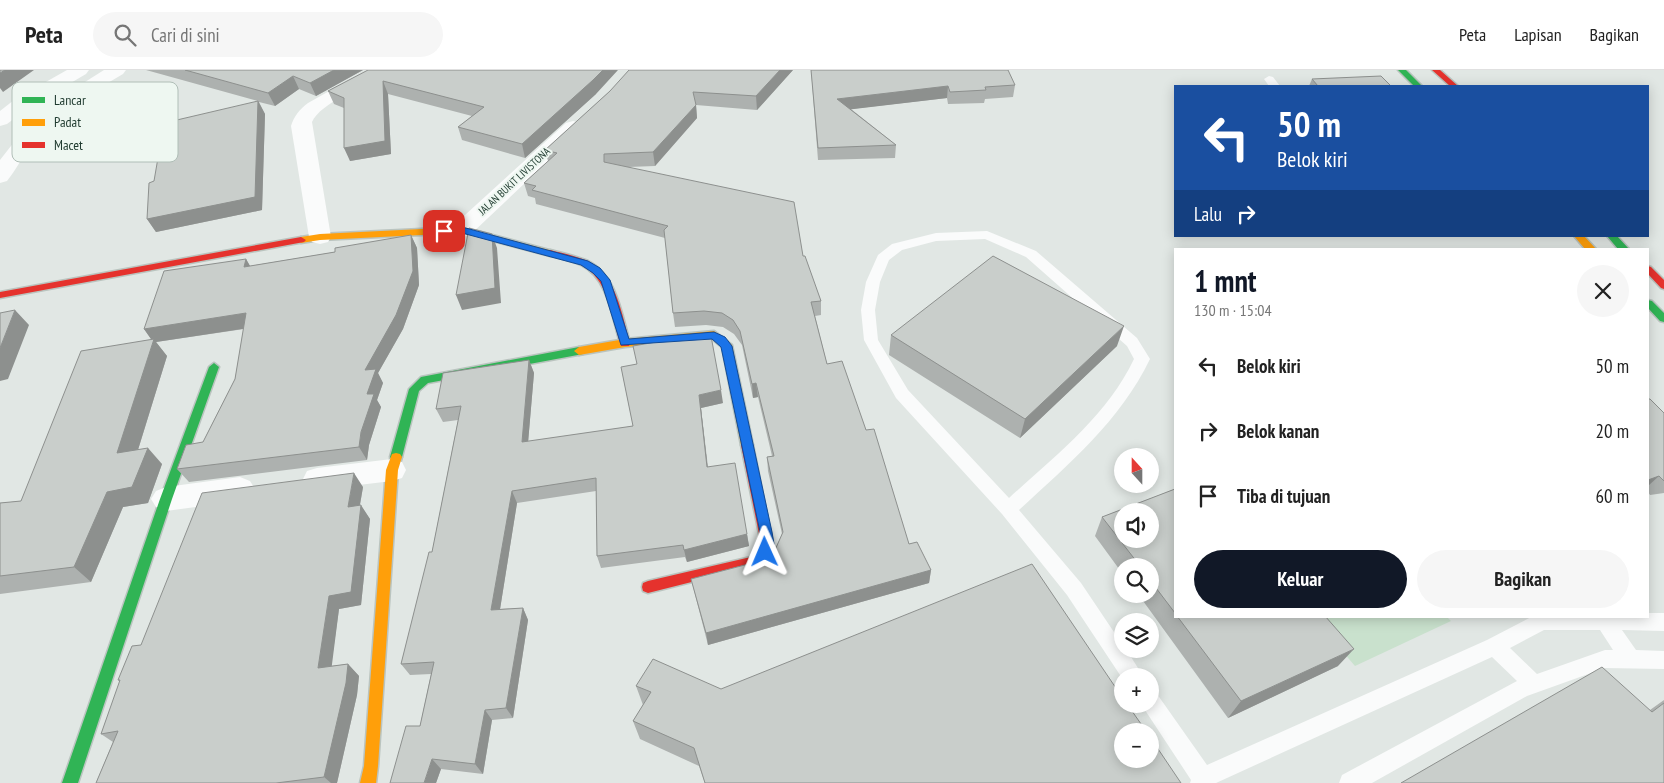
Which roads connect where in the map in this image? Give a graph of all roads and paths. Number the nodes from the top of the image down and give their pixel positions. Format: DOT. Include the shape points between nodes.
graph roads {
  1 [pos="80,70"];
  2 [pos="117,70"];
  3 [pos="380,70"];
  4 [pos="1402,70"];
  5 [pos="1436,70"];
  6 [pos="59,82"];
  7 [pos="96,82"];
  8 [pos="1417,85"];
  9 [pos="1453,85"];
  10 [pos="12,111"];
  11 [pos="590,112"];
  12 [pos="0,120"];
  13 [pos="12,156"];
  14 [pos="0,177"];
  15 [pos="462,230"];
  16 [pos="1579,237"];
  17 [pos="1612,237"];
  18 [pos="320,238"];
  19 [pos="1590,248"];
  20 [pos="1623,248"];
  21 [pos="1649,272"];
  22 [pos="1664,286"];
  23 [pos="0,295"];
  24 [pos="1649,304"];
  25 [pos="1664,319"];
  26 [pos="625,343"];
  27 [pos="214,367"];
  28 [pos="392,470"];
  29 [pos="294,482"];
  30 [pos="264,486"];
  31 [pos="166,499"];
  32 [pos="1008,509"];
  33 [pos="648,587"];
  34 [pos="1605,622"];
  35 [pos="1664,622"];
  36 [pos="1494,646"];
  37 [pos="1630,659"];
  38 [pos="1664,660"];
  39 [pos="1128,668"];
  40 [pos="1534,684"];
  41 [pos="1158,713"];
  42 [pos="1202,781"];
  43 [pos="70,783"];
  44 [pos="368,783"];
  45 [pos="1350,783"];
  1 -- 6 [label="street"];
  2 -- 7 [label="street"];
  3 -- 18 [label="street" via="318,105 303,119 301,126"];
  4 -- 8 [label="street"];
  5 -- 9 [label="street"];
  10 -- 12 [label="street"];
  11 -- 15 [label="street, JALAN BUKIT LIVISTONA"];
  13 -- 14 [label="street"];
  15 -- 18 [label="street"];
  15 -- 26 [label="street" via="585,263 597,270 606,280"];
  16 -- 19 [label="street"];
  17 -- 20 [label="street"];
  18 -- 23 [label="street"];
  21 -- 22 [label="street"];
  24 -- 25 [label="street"];
  26 -- 28 [label="street" via="426,380 414,389"];
  26 -- 33 [label="street" via="714,335 726,346 768,544 759,560"];
  27 -- 31 [label="street"];
  28 -- 29 [label="street"];
  28 -- 44 [label="street" via="372,766"];
  30 -- 31 [label="street"];
  31 -- 43 [label="street"];
  32 -- 32 [label="lane" via="1094,430 1136,376 1142,359 1132,342 1031,254 987,235 936,237 897,247 883,258 874,282 868,310 871,340 902,394"];
  32 -- 39 [label="lane" via="1074,589"];
  34 -- 35 [label="lane"];
  34 -- 36 [label="lane" via="1542,621"];
  34 -- 37 [label="lane"];
  36 -- 40 [label="lane"];
  36 -- 42 [label="lane"];
  37 -- 38 [label="lane"];
  37 -- 40 [label="lane" via="1605,658"];
  40 -- 45 [label="lane"];
  41 -- 42 [label="lane"];
}
